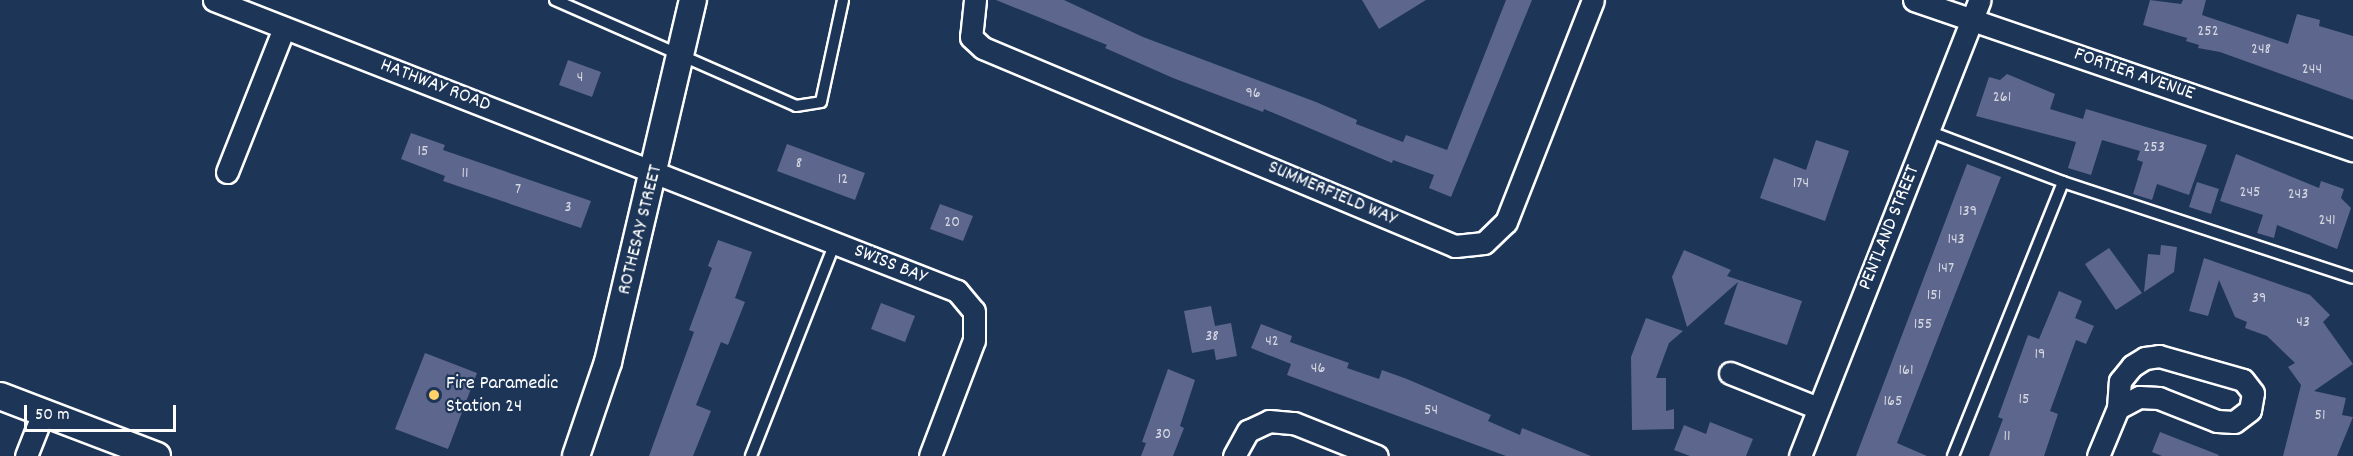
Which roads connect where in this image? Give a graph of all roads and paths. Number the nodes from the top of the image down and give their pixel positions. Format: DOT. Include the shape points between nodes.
graph roads {
  1 [pos="214,0"];
  2 [pos="555,0"];
  3 [pos="693,0"];
  4 [pos="843,0"];
  5 [pos="975,0"];
  6 [pos="1593,0"];
  7 [pos="1914,0"];
  8 [pos="1976,10"];
  9 [pos="284,28"];
  10 [pos="682,54"];
  11 [pos="1928,131"];
  12 [pos="2353,150"];
  13 [pos="227,172"];
  14 [pos="656,172"];
  15 [pos="2063,182"];
  16 [pos="835,243"];
  17 [pos="2353,278"];
  18 [pos="1730,373"];
  19 [pos="0,396"];
  20 [pos="1818,408"];
  21 [pos="2118,408"];
  22 [pos="43,413"];
  23 [pos="26,456"];
  24 [pos="157,456"];
  25 [pos="576,456"];
  26 [pos="751,456"];
  27 [pos="930,456"];
  28 [pos="1234,456"];
  29 [pos="1377,456"];
  30 [pos="1800,456"];
  31 [pos="1953,456"];
  32 [pos="2098,456"];
  1 -- 9 [label="street, HATHWAY ROAD"];
  2 -- 10 [label="lane"];
  3 -- 10 [label="street, ROTHESAY STREET"];
  4 -- 10 [label="lane" via="821,102 796,106"];
  5 -- 6 [label="street, SUMMERFIELD WAY" via="972,37 983,48 1455,246 1484,243 1506,222"];
  7 -- 8 [label="street, FORTIER AVENUE"];
  8 -- 11 [label="street, PENTLAND STREET"];
  8 -- 12 [label="street, FORTIER AVENUE"];
  9 -- 13 [label="street"];
  9 -- 14 [label="street, HATHWAY ROAD"];
  10 -- 14 [label="street, ROTHESAY STREET"];
  11 -- 15 [label="lane"];
  11 -- 20 [label="street, PENTLAND STREET"];
  14 -- 16 [label="street, SWISS BAY"];
  14 -- 25 [label="street, ROTHESAY STREET" via="608,362"];
  15 -- 17 [label="lane"];
  15 -- 31 [label="lane"];
  16 -- 26 [label="lane"];
  16 -- 27 [label="street, SWISS BAY" via="957,291 974,311 974,340"];
  18 -- 20 [label="street"];
  19 -- 22 [label="street"];
  20 -- 30 [label="street, PENTLAND STREET"];
  21 -- 21 [label="street" via="2120,381 2132,366 2159,356 2243,380 2253,393 2250,410 2234,422 2217,421 2159,398 2139,397"];
  21 -- 32 [label="street"];
  22 -- 23 [label="street"];
  22 -- 24 [label="street"];
  28 -- 29 [label="street" via="1248,431 1269,421 1294,423"];
}
